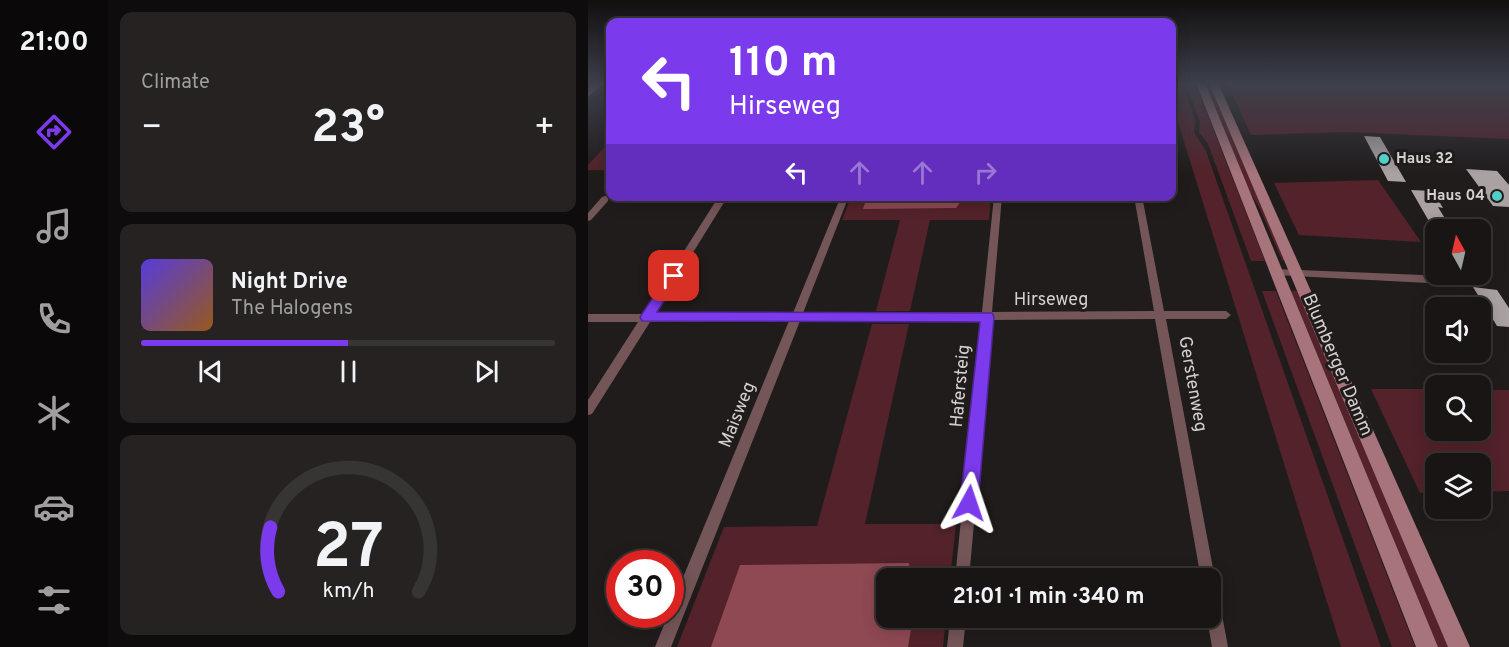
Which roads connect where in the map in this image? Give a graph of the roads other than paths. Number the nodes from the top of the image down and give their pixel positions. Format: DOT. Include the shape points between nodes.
graph roads {
  1 [pos="1212,113"];
  2 [pos="1226,113"];
  3 [pos="605,199"];
  4 [pos="721,201"];
  5 [pos="842,201"];
  6 [pos="998,201"];
  7 [pos="1139,201"];
  8 [pos="588,218"];
  9 [pos="1275,272"];
  10 [pos="1296,272"];
  11 [pos="1425,279"];
  12 [pos="1226,315"];
  13 [pos="1160,316"];
  14 [pos="647,317"];
  15 [pos="796,317"];
  16 [pos="987,317"];
  17 [pos="588,318"];
  18 [pos="588,410"];
  19 [pos="963,568"];
  20 [pos="1206,568"];
  21 [pos="957,628"];
  22 [pos="1216,628"];
  23 [pos="663,647"];
  24 [pos="956,647"];
  25 [pos="1220,647"];
  26 [pos="1427,647"];
  27 [pos="1459,647"];
  1 -- 9 [label="main road, Blumberger Damm"];
  2 -- 10 [label="main road, Blumberger Damm"];
  3 -- 8 [label="street"];
  4 -- 14 [label="street"];
  5 -- 15 [label="street, Maisweg"];
  6 -- 16 [label="street, Hafersteig"];
  7 -- 13 [label="street, Gerstenweg"];
  9 -- 10 [label="street"];
  9 -- 26 [label="main road, Blumberger Damm"];
  10 -- 11 [label="street"];
  10 -- 27 [label="main road, Blumberger Damm"];
  12 -- 13 [label="street, Hirseweg"];
  13 -- 16 [label="street, Hirseweg"];
  13 -- 20 [label="street, Gerstenweg"];
  14 -- 15 [label="street, Hirseweg"];
  14 -- 17 [label="street, Hirseweg"];
  14 -- 18 [label="street"];
  15 -- 16 [label="street, Hirseweg"];
  15 -- 23 [label="street, Maisweg"];
  16 -- 19 [label="street, Hafersteig"];
  21 -- 24 [label="street"];
  22 -- 25 [label="street"];
}
